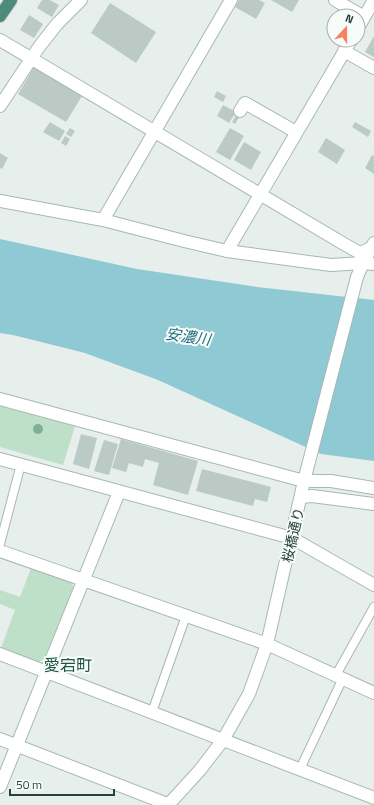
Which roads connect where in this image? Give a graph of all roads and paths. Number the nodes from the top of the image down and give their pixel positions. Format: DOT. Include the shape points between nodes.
graph roads {
  1 [pos="11,0"];
  2 [pos="81,0"];
  3 [pos="231,0"];
  4 [pos="335,0"];
  5 [pos="374,0"];
  6 [pos="344,8"];
  7 [pos="366,14"];
  8 [pos="0,16"];
  9 [pos="0,40"];
  10 [pos="346,48"];
  11 [pos="344,51"];
  12 [pos="30,58"];
  13 [pos="374,68"];
  14 [pos="0,106"];
  15 [pos="240,111"];
  16 [pos="155,131"];
  17 [pos="296,132"];
  18 [pos="259,194"];
  19 [pos="0,201"];
  20 [pos="104,220"];
  21 [pos="344,244"];
  22 [pos="372,246"];
  23 [pos="227,251"];
  24 [pos="369,263"];
  25 [pos="346,264"];
  26 [pos="0,399"];
  27 [pos="0,459"];
  28 [pos="22,464"];
  29 [pos="304,481"];
  30 [pos="374,488"];
  31 [pos="119,492"];
  32 [pos="301,497"];
  33 [pos="374,504"];
  34 [pos="292,538"];
  35 [pos="0,544"];
  36 [pos="0,551"];
  37 [pos="84,580"];
  38 [pos="374,585"];
  39 [pos="374,607"];
  40 [pos="186,616"];
  41 [pos="267,644"];
  42 [pos="0,654"];
  43 [pos="46,671"];
  44 [pos="339,677"];
  45 [pos="374,693"];
  46 [pos="152,712"];
  47 [pos="0,739"];
  48 [pos="223,740"];
  49 [pos="17,745"];
  50 [pos="300,769"];
  51 [pos="0,787"];
  52 [pos="374,798"];
  53 [pos="169,805"];
  1 -- 8 [label="highway"];
  2 -- 12 [label="street" via="57,24"];
  3 -- 16 [label="street"];
  4 -- 6 [label="street"];
  5 -- 7 [label="street"];
  9 -- 12 [label="street"];
  10 -- 11 [label="street"];
  11 -- 13 [label="street"];
  11 -- 17 [label="street"];
  12 -- 14 [label="street"];
  12 -- 16 [label="street"];
  15 -- 17 [label="street" via="245,103"];
  16 -- 18 [label="street"];
  16 -- 20 [label="street"];
  17 -- 18 [label="street"];
  18 -- 21 [label="street"];
  18 -- 23 [label="street"];
  19 -- 20 [label="street"];
  20 -- 23 [label="street"];
  21 -- 22 [label="street" via="360,253"];
  21 -- 25 [label="street"];
  22 -- 24 [label="street, 桜橋通り"];
  23 -- 25 [label="street" via="331,266"];
  24 -- 25 [label="street"];
  24 -- 29 [label="street, 桜橋通り" via="357,277"];
  26 -- 29 [label="street"];
  27 -- 28 [label="street"];
  28 -- 31 [label="street"];
  28 -- 35 [label="lane"];
  29 -- 30 [label="street" via="331,481"];
  29 -- 32 [label="street, 桜橋通り"];
  31 -- 34 [label="street"];
  31 -- 37 [label="street"];
  32 -- 33 [label="street" via="312,496"];
  32 -- 34 [label="street, 桜橋通り"];
  34 -- 38 [label="street"];
  34 -- 41 [label="street, 桜橋通り"];
  36 -- 37 [label="street"];
  37 -- 40 [label="street"];
  37 -- 43 [label="street"];
  39 -- 44 [label="lane"];
  40 -- 41 [label="street"];
  40 -- 46 [label="lane"];
  41 -- 44 [label="street"];
  41 -- 48 [label="street, 桜橋通り" via="249,694"];
  42 -- 43 [label="street"];
  43 -- 46 [label="street"];
  43 -- 49 [label="street"];
  44 -- 45 [label="street"];
  44 -- 50 [label="lane"];
  46 -- 48 [label="street"];
  47 -- 49 [label="street"];
  48 -- 50 [label="street"];
  48 -- 53 [label="street, 桜橋通り"];
  49 -- 51 [label="street"];
  49 -- 53 [label="street"];
  50 -- 52 [label="street"];
}
